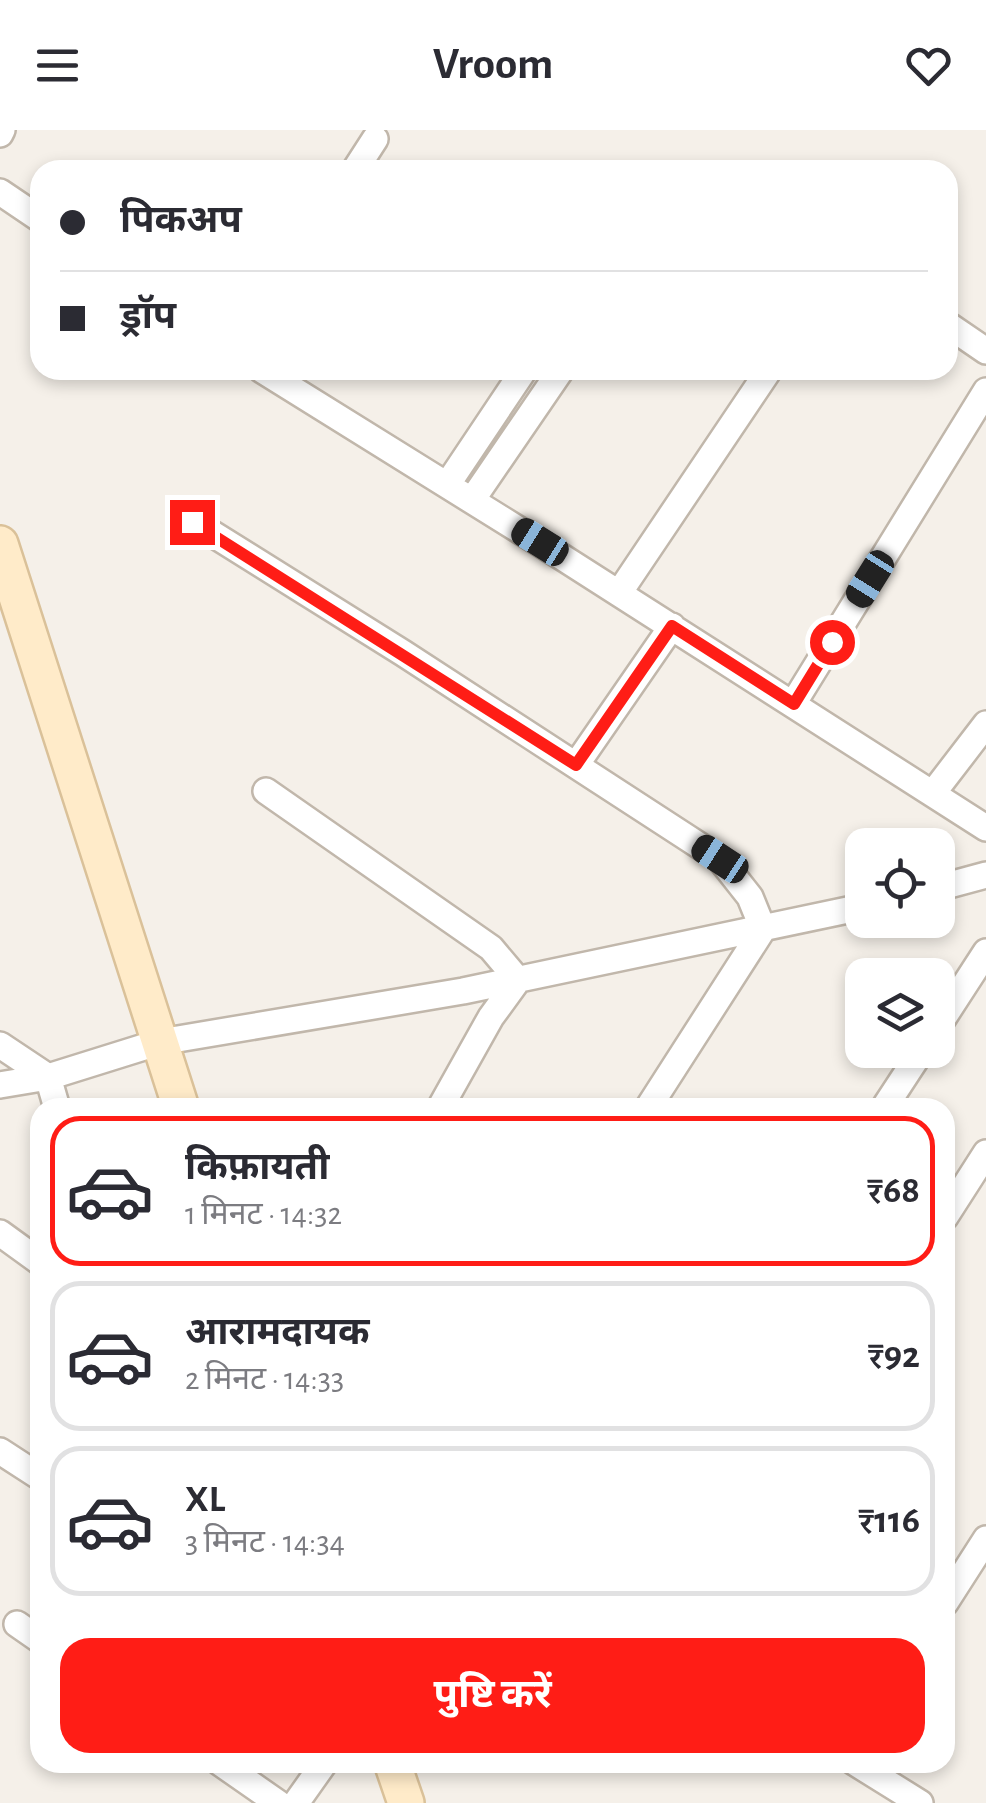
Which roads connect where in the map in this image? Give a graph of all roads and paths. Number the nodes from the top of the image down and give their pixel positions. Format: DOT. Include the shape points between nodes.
graph roads {
  1 [pos="375,139"];
  2 [pos="361,160"];
  3 [pos="0,192"];
  4 [pos="30,213"];
  5 [pos="958,332"];
  6 [pos="986,352"];
  7 [pos="278,380"];
  8 [pos="517,380"];
  9 [pos="555,380"];
  10 [pos="762,380"];
  11 [pos="986,391"];
  12 [pos="447,485"];
  13 [pos="472,500"];
  14 [pos="192,522"];
  15 [pos="0,544"];
  16 [pos="619,592"];
  17 [pos="672,626"];
  18 [pos="794,704"];
  19 [pos="986,724"];
  20 [pos="576,765"];
  21 [pos="266,791"];
  22 [pos="932,793"];
  23 [pos="986,828"];
  24 [pos="986,875"];
  25 [pos="955,883"];
  26 [pos="845,911"];
  27 [pos="763,929"];
  28 [pos="986,952"];
  29 [pos="518,980"];
  30 [pos="955,1000"];
  31 [pos="160,1042"];
  32 [pos="0,1045"];
  33 [pos="910,1068"];
  34 [pos="48,1077"];
  35 [pos="0,1084"];
  36 [pos="54,1098"];
  37 [pos="178,1098"];
  38 [pos="446,1098"];
  39 [pos="654,1098"];
  40 [pos="891,1098"];
  41 [pos="986,1154"];
  42 [pos="955,1201"];
  43 [pos="0,1233"];
  44 [pos="30,1255"];
  45 [pos="0,1451"];
  46 [pos="30,1470"];
  47 [pos="986,1539"];
  48 [pos="955,1587"];
  49 [pos="17,1624"];
  50 [pos="30,1633"];
  51 [pos="235,1773"];
  52 [pos="317,1773"];
  53 [pos="396,1773"];
  54 [pos="872,1773"];
  55 [pos="278,1803"];
  56 [pos="296,1803"];
  57 [pos="406,1803"];
  58 [pos="920,1803"];
  1 -- 2 [label="street"];
  3 -- 4 [label="street"];
  5 -- 6 [label="street"];
  7 -- 12 [label="street"];
  8 -- 12 [label="street"];
  9 -- 13 [label="street"];
  10 -- 16 [label="street"];
  11 -- 18 [label="street"];
  12 -- 13 [label="street"];
  13 -- 16 [label="street"];
  14 -- 20 [label="street"];
  15 -- 31 [label="street"];
  16 -- 17 [label="street"];
  17 -- 18 [label="street"];
  17 -- 20 [label="street"];
  18 -- 22 [label="street"];
  19 -- 22 [label="street"];
  20 -- 27 [label="street" via="720,859 750,897"];
  21 -- 29 [label="street" via="492,948"];
  22 -- 23 [label="street"];
  24 -- 25 [label="street"];
  26 -- 27 [label="street"];
  27 -- 29 [label="street"];
  27 -- 39 [label="street"];
  28 -- 30 [label="street"];
  29 -- 31 [label="street"];
  29 -- 38 [label="street"];
  31 -- 34 [label="street"];
  31 -- 37 [label="street"];
  32 -- 34 [label="street"];
  33 -- 40 [label="street"];
  34 -- 35 [label="street"];
  34 -- 36 [label="street"];
  41 -- 42 [label="street"];
  43 -- 44 [label="street"];
  45 -- 46 [label="street"];
  47 -- 48 [label="street"];
  49 -- 50 [label="street"];
  51 -- 55 [label="street"];
  52 -- 56 [label="street"];
  53 -- 57 [label="street"];
  54 -- 58 [label="street"];
}
